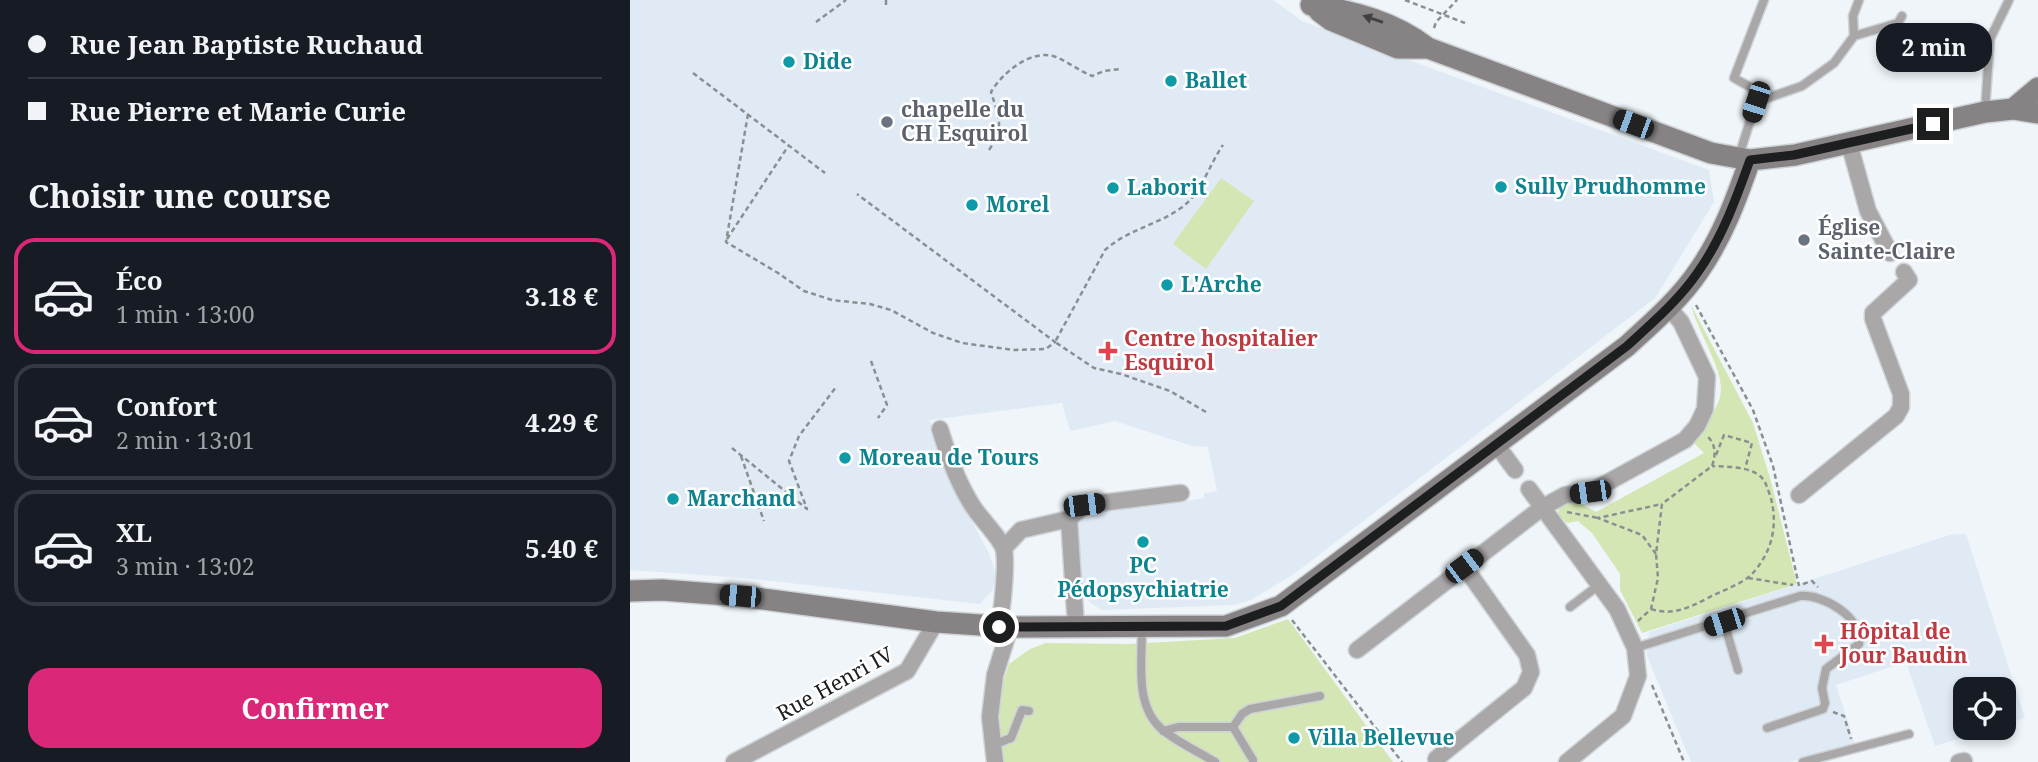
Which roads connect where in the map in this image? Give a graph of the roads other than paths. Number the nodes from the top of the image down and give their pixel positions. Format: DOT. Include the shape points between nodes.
graph roads {
  1 [pos="1764,0"];
  2 [pos="1859,0"];
  3 [pos="2010,0"];
  4 [pos="1308,2"];
  5 [pos="1902,16"];
  6 [pos="1854,36"];
  7 [pos="2038,88"];
  8 [pos="1756,102"];
  9 [pos="2013,108"];
  10 [pos="1985,112"];
  11 [pos="2038,113"];
  12 [pos="1849,143"];
  13 [pos="1744,160"];
  14 [pos="1890,253"];
  15 [pos="1904,272"];
  16 [pos="1668,307"];
  17 [pos="940,429"];
  18 [pos="1496,444"];
  19 [pos="1515,470"];
  20 [pos="1528,489"];
  21 [pos="1181,493"];
  22 [pos="1799,495"];
  23 [pos="1543,507"];
  24 [pos="1069,519"];
  25 [pos="1004,548"];
  26 [pos="1464,566"];
  27 [pos="1599,585"];
  28 [pos="630,591"];
  29 [pos="1570,607"];
  30 [pos="936,622"];
  31 [pos="1724,622"];
  32 [pos="1004,627"];
  33 [pos="1076,627"];
  34 [pos="1142,628"];
  35 [pos="1634,648"];
  36 [pos="1357,650"];
  37 [pos="1738,670"];
  38 [pos="1320,695"];
  39 [pos="1029,711"];
  40 [pos="1233,727"];
  41 [pos="1767,728"];
  42 [pos="1163,731"];
  43 [pos="1909,734"];
  44 [pos="993,745"];
  45 [pos="1436,759"];
  46 [pos="1253,760"];
  47 [pos="734,762"];
  48 [pos="995,762"];
  49 [pos="1215,762"];
  50 [pos="1566,762"];
  51 [pos="1803,762"];
  1 -- 8 [label="lane" via="1734,78 1752,88"];
  2 -- 6 [label="lane" via="1853,16"];
  3 -- 10 [label="lane" via="1990,38"];
  4 -- 13 [label="main road" via="1373,19 1410,34 1428,48 1711,153"];
  5 -- 6 [label="lane" via="1898,23"];
  6 -- 8 [label="lane" via="1834,63 1802,86"];
  7 -- 9 [label="main road"];
  8 -- 13 [label="lane"];
  9 -- 10 [label="main road"];
  9 -- 11 [label="main road"];
  10 -- 12 [label="main road"];
  12 -- 13 [label="main road"];
  12 -- 14 [label="street" via="1868,211"];
  13 -- 16 [label="main road" via="1722,234 1697,274"];
  15 -- 22 [label="street" via="1909,280 1872,319 1901,394 1901,407 1896,416"];
  16 -- 18 [label="main road" via="1627,346"];
  16 -- 23 [label="street" via="1681,322 1706,377 1704,409 1697,426 1685,440 1590,492 1565,495"];
  17 -- 25 [label="street" via="961,487"];
  18 -- 19 [label="street"];
  18 -- 34 [label="main road" via="1281,606 1226,626"];
  20 -- 23 [label="street"];
  21 -- 24 [label="street" via="1084,505"];
  23 -- 26 [label="street"];
  23 -- 27 [label="street"];
  24 -- 25 [label="street" via="1021,530"];
  24 -- 33 [label="street"];
  25 -- 32 [label="street"];
  26 -- 36 [label="street"];
  26 -- 45 [label="street" via="1527,655 1531,672 1524,688"];
  27 -- 29 [label="lane"];
  27 -- 35 [label="street" via="1617,609"];
  28 -- 30 [label="main road" via="740,596"];
  30 -- 32 [label="main road"];
  30 -- 47 [label="street, Rue Henri IV" via="907,671"];
  31 -- 35 [label="lane"];
  31 -- 37 [label="lane"];
  31 -- 41 [label="lane" via="1800,596 1819,597 1850,620 1860,636 1854,649 1826,668 1824,709"];
  32 -- 33 [label="main road"];
  32 -- 44 [label="street" via="990,717"];
  33 -- 34 [label="main road"];
  34 -- 42 [label="lane" via="1144,702"];
  35 -- 50 [label="street" via="1638,676 1623,716"];
  38 -- 40 [label="lane" via="1251,709"];
  39 -- 44 [label="lane" via="1022,710 1011,738"];
  40 -- 42 [label="lane"];
  40 -- 46 [label="lane"];
  42 -- 49 [label="lane"];
  43 -- 51 [label="lane"];
  44 -- 48 [label="street"];
}
